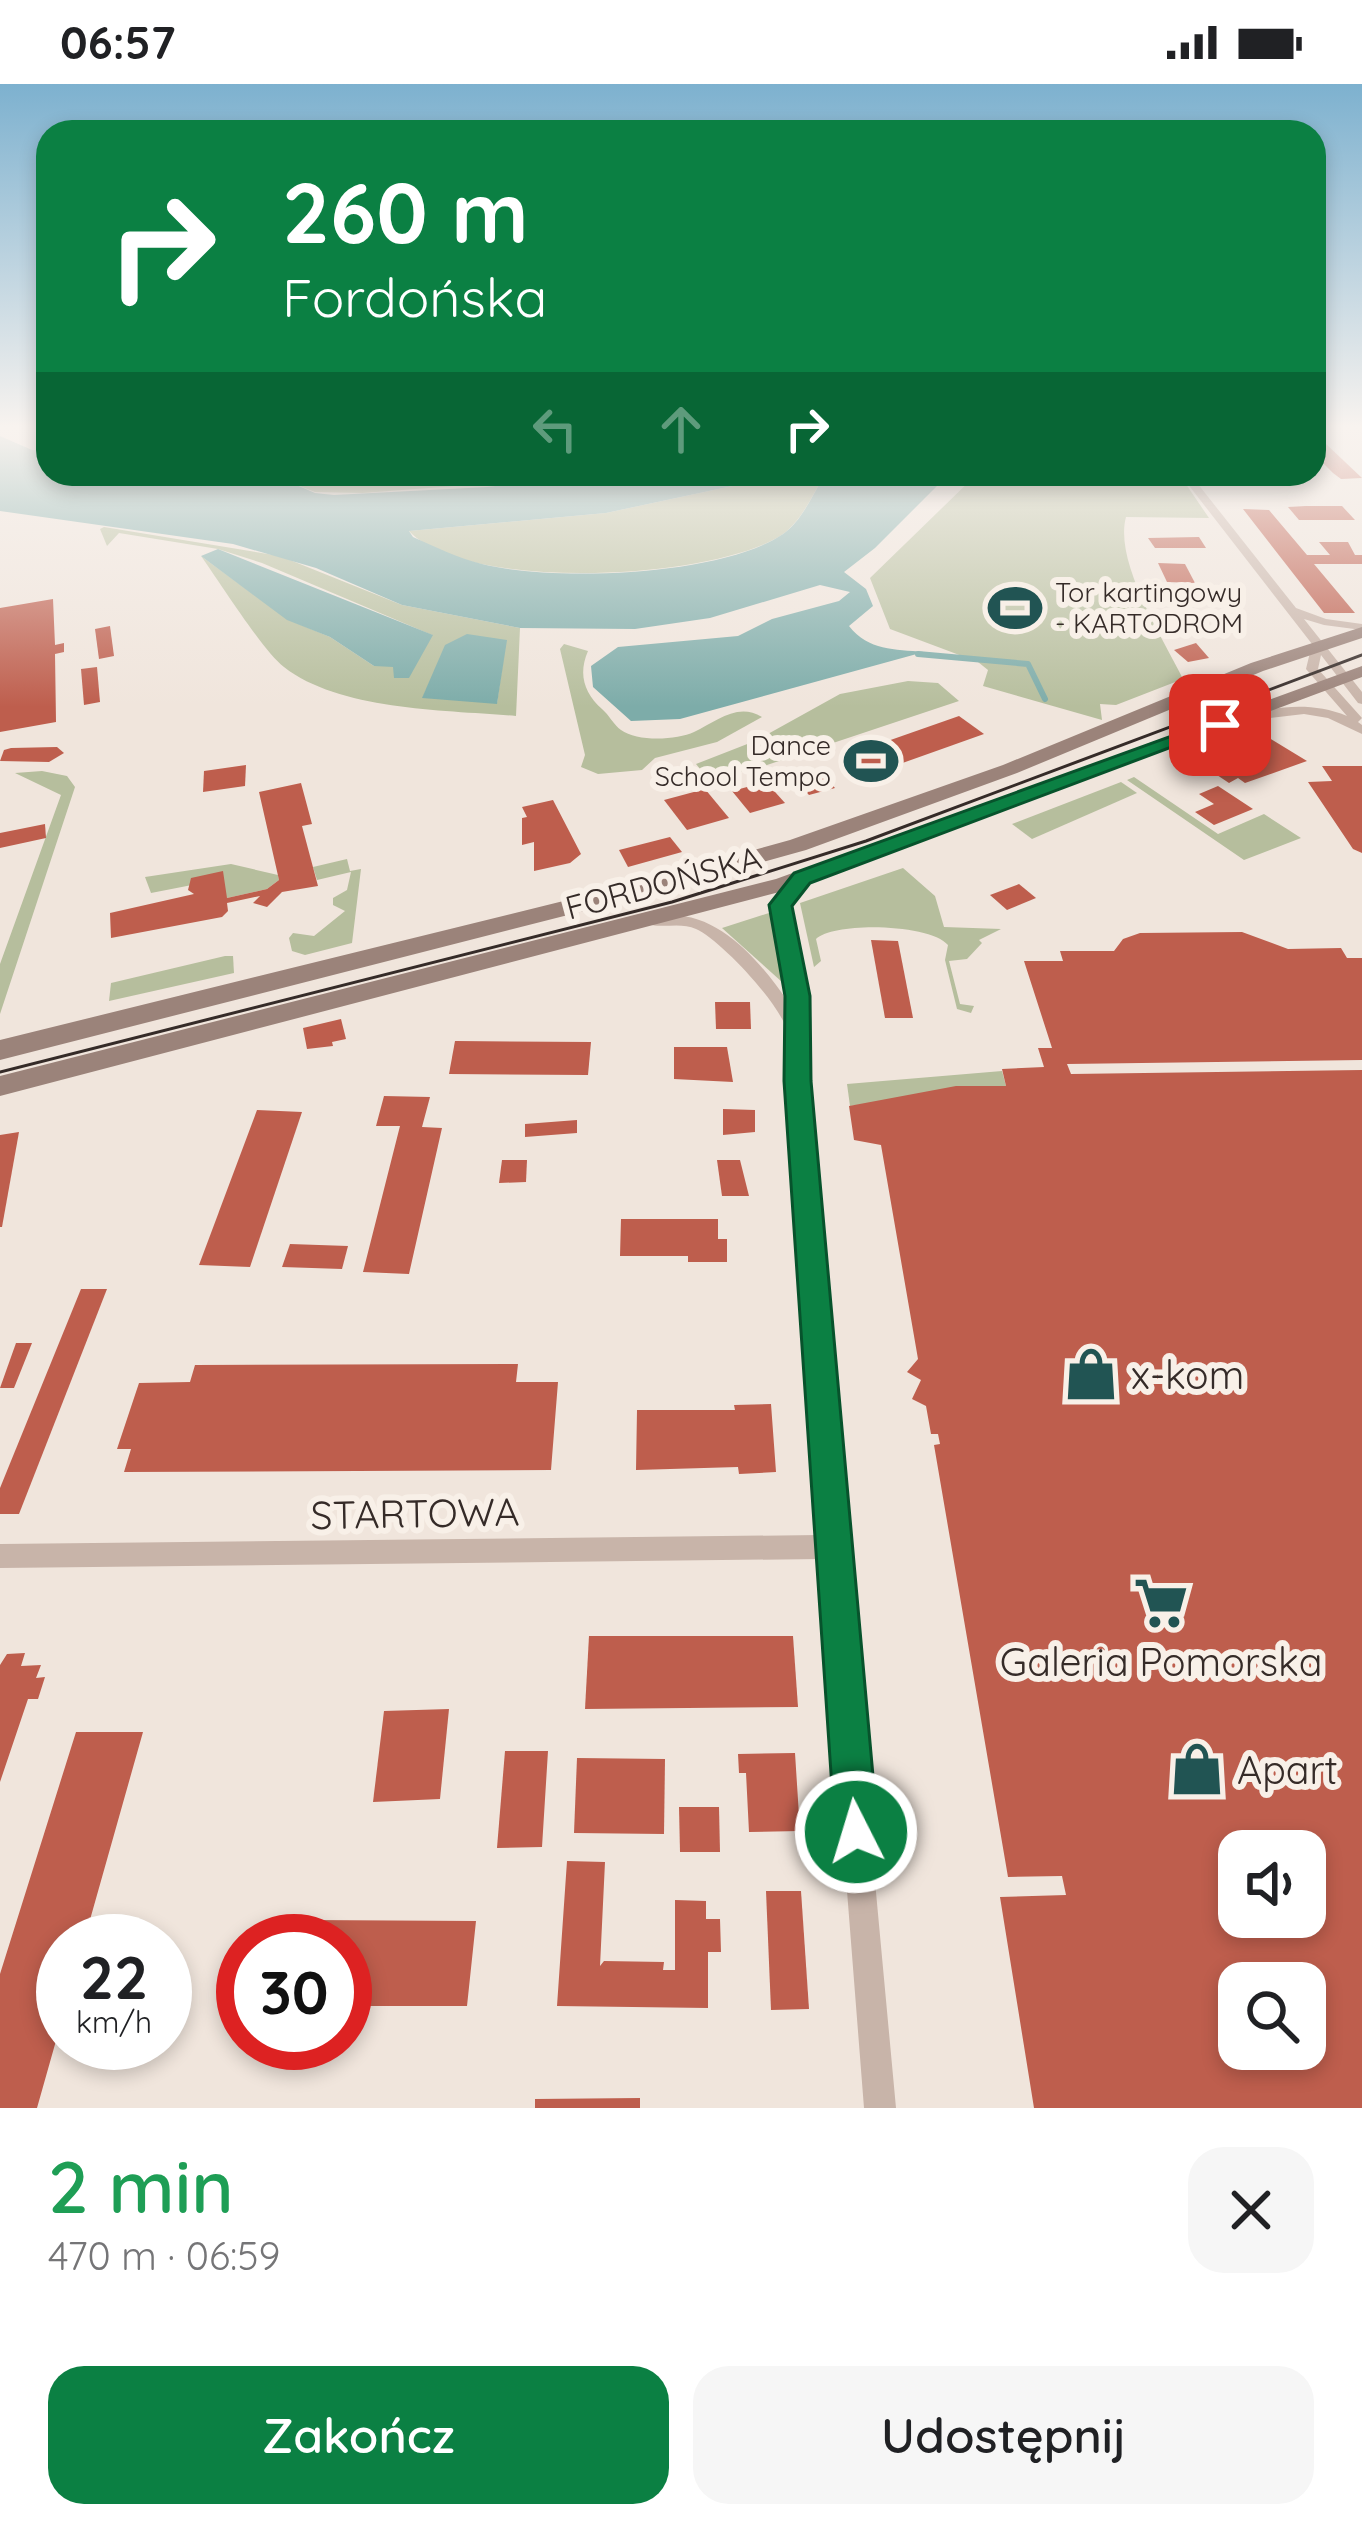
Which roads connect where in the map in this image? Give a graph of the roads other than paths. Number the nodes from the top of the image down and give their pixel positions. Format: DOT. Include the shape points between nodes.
graph roads {
  1 [pos="1219,518"];
  2 [pos="1285,605"];
  3 [pos="1362,630"];
  4 [pos="1317,645"];
  5 [pos="1347,677"];
  6 [pos="1362,700"];
  7 [pos="1220,725"];
  8 [pos="1362,728"];
  9 [pos="802,878"];
  10 [pos="650,921"];
  11 [pos="796,1029"];
  12 [pos="0,1050"];
  13 [pos="0,1086"];
  14 [pos="832,1547"];
  15 [pos="0,1556"];
  16 [pos="880,2108"];
  1 -- 2 [label="street"];
  2 -- 3 [label="street"];
  2 -- 4 [label="street"];
  3 -- 4 [label="main road"];
  4 -- 5 [label="street" via="1311,666"];
  4 -- 12 [label="main road, FORDOŃSKA" via="798,845"];
  5 -- 6 [label="street"];
  5 -- 7 [label="main road, FORDOŃSKA"];
  5 -- 8 [label="street"];
  7 -- 8 [label="street" via="1302,708"];
  7 -- 9 [label="main road, FORDOŃSKA"];
  9 -- 10 [label="main road, FORDOŃSKA"];
  9 -- 11 [label="street" via="783,899 780,917"];
  10 -- 11 [label="street" via="707,928 762,976"];
  10 -- 13 [label="main road, FORDOŃSKA"];
  11 -- 14 [label="street"];
  14 -- 15 [label="street, STARTOWA"];
  14 -- 16 [label="street"];
}
